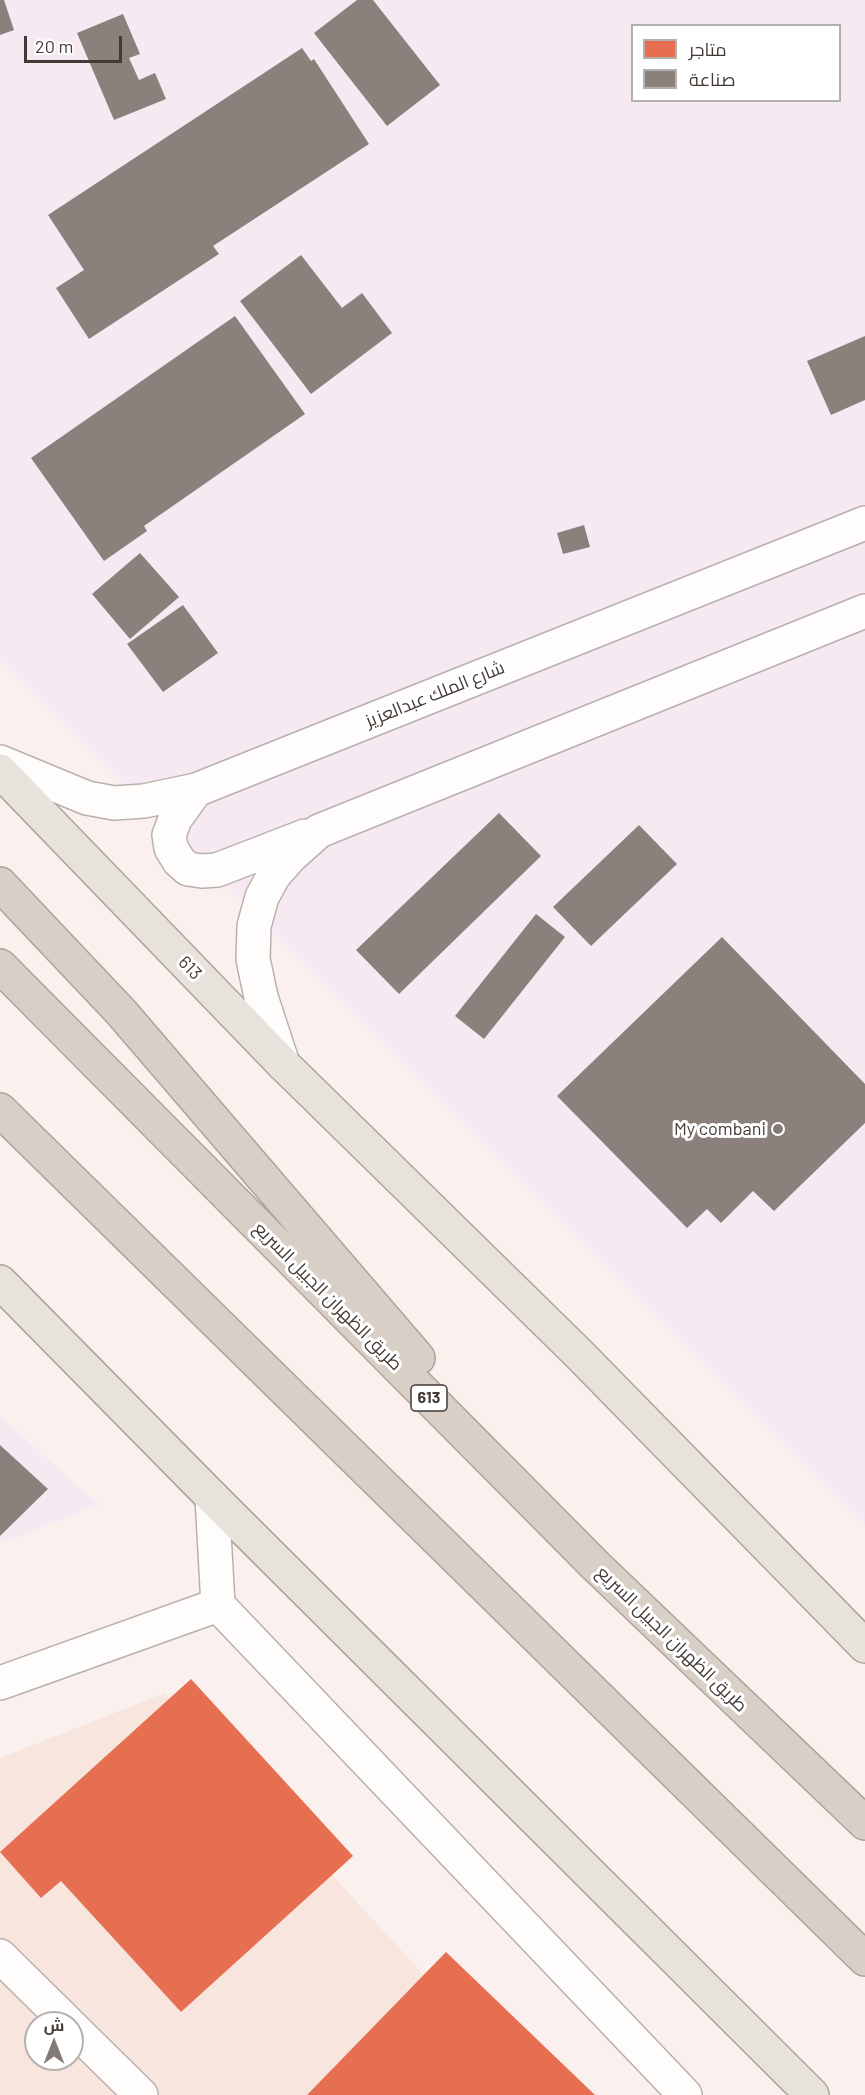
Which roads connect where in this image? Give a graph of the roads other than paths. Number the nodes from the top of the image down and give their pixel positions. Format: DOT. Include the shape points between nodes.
graph roads {
  1 [pos="865,523"];
  2 [pos="865,611"];
  3 [pos="0,762"];
  4 [pos="0,771"];
  5 [pos="196,790"];
  6 [pos="319,831"];
  7 [pos="0,884"];
  8 [pos="0,966"];
  9 [pos="283,1064"];
  10 [pos="0,1110"];
  11 [pos="0,1282"];
  12 [pos="212,1497"];
  13 [pos="597,1567"];
  14 [pos="218,1605"];
  15 [pos="865,1647"];
  16 [pos="0,1683"];
  17 [pos="865,1823"];
  18 [pos="0,1956"];
  19 [pos="865,1959"];
  20 [pos="56,2011"];
  21 [pos="84,2039"];
  22 [pos="141,2095"];
  23 [pos="685,2095"];
  24 [pos="812,2095"];
  1 -- 5 [label="street, شارع الملك عبدالعزيز"];
  2 -- 6 [label="street"];
  3 -- 5 [label="street, شارع الملك عبدالعزيز" via="87,798 114,803"];
  4 -- 9 [label="main road, 613"];
  5 -- 6 [label="street" via="175,819 170,835 171,848 188,869 217,870"];
  6 -- 9 [label="street" via="274,875 262,897 254,926 253,959"];
  7 -- 13 [label="highway" via="121,1012"];
  8 -- 13 [label="highway, طريق الظهران الجبيل السريع / 613"];
  9 -- 15 [label="main road, 613" via="579,1354"];
  10 -- 19 [label="highway"];
  11 -- 12 [label="main road"];
  12 -- 14 [label="street"];
  12 -- 24 [label="main road"];
  13 -- 17 [label="highway, طريق الظهران الجبيل السريع / 613"];
  14 -- 16 [label="street"];
  14 -- 23 [label="street"];
  18 -- 20 [label="street"];
  21 -- 22 [label="street"];
}
